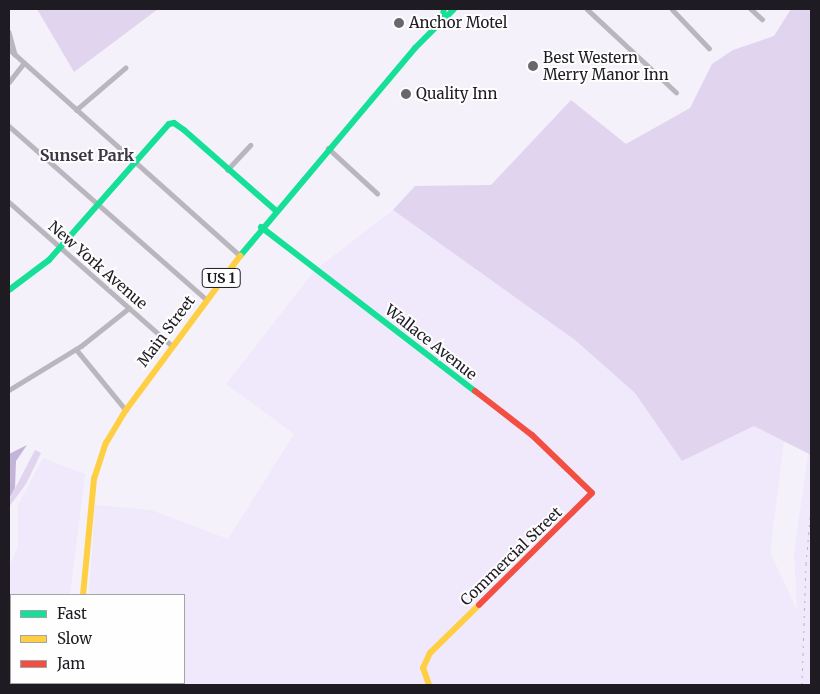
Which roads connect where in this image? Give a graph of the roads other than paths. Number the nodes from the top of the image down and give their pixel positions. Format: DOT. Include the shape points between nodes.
graph roads {
  1 [pos="444,9"];
  2 [pos="454,9"];
  3 [pos="587,9"];
  4 [pos="672,9"];
  5 [pos="752,9"];
  6 [pos="762,19"];
  7 [pos="442,21"];
  8 [pos="9,32"];
  9 [pos="709,48"];
  10 [pos="9,49"];
  11 [pos="16,56"];
  12 [pos="24,63"];
  13 [pos="125,68"];
  14 [pos="9,82"];
  15 [pos="676,92"];
  16 [pos="76,110"];
  17 [pos="9,126"];
  18 [pos="250,145"];
  19 [pos="328,148"];
  20 [pos="134,162"];
  21 [pos="227,170"];
  22 [pos="377,193"];
  23 [pos="9,202"];
  24 [pos="96,204"];
  25 [pos="275,210"];
  26 [pos="261,227"];
  27 [pos="59,247"];
  28 [pos="239,255"];
  29 [pos="9,290"];
  30 [pos="206,299"];
  31 [pos="129,308"];
  32 [pos="171,345"];
  33 [pos="76,349"];
  34 [pos="9,390"];
  35 [pos="126,410"];
  36 [pos="582,481"];
  37 [pos="83,594"];
  38 [pos="429,685"];
  1 -- 7 [label="main road"];
  2 -- 7 [label="main road, Main Street / US 1"];
  3 -- 15 [label="street"];
  4 -- 9 [label="street"];
  5 -- 6 [label="street"];
  7 -- 19 [label="main road, Main Street / US 1"];
  8 -- 11 [label="street"];
  10 -- 11 [label="street"];
  11 -- 12 [label="street"];
  12 -- 14 [label="street"];
  12 -- 16 [label="street"];
  13 -- 16 [label="street"];
  16 -- 20 [label="street"];
  17 -- 24 [label="street"];
  18 -- 21 [label="street"];
  19 -- 22 [label="street"];
  19 -- 25 [label="main road, Main Street / US 1"];
  20 -- 21 [label="main road" via="165,127 174,123"];
  20 -- 24 [label="main road"];
  20 -- 28 [label="street"];
  21 -- 25 [label="main road"];
  23 -- 27 [label="street, New York Avenue"];
  24 -- 27 [label="main road"];
  24 -- 30 [label="street"];
  25 -- 26 [label="main road, Main Street / US 1"];
  26 -- 28 [label="main road, Main Street / US 1"];
  26 -- 36 [label="main road, Wallace Avenue" via="532,435"];
  27 -- 29 [label="main road" via="38,270"];
  27 -- 31 [label="street, New York Avenue"];
  28 -- 30 [label="main road, Main Street / US 1"];
  30 -- 32 [label="main road, Main Street / US 1"];
  31 -- 32 [label="street, New York Avenue"];
  31 -- 33 [label="street"];
  32 -- 35 [label="main road, Main Street / US 1"];
  33 -- 34 [label="street"];
  33 -- 35 [label="street"];
  35 -- 37 [label="main road, Main Street / US 1" via="106,443 94,479"];
  36 -- 38 [label="main road, Commercial Street" via="592,492 582,505 436,646 424,664"];
}
